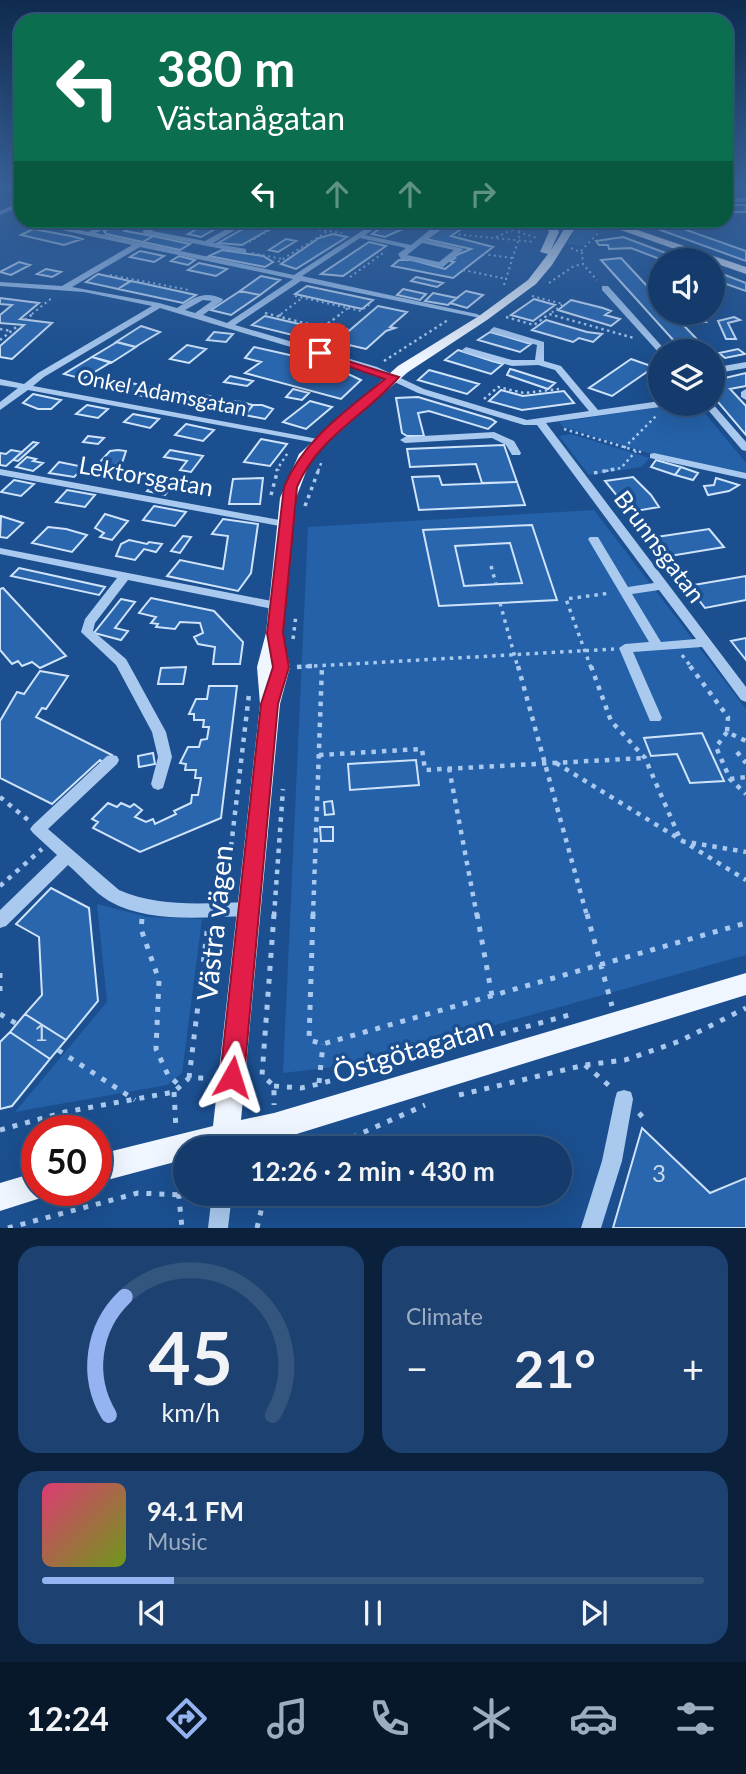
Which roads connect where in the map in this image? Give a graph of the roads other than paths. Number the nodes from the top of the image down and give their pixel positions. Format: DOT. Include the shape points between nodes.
graph roads {
  1 [pos="135,246"];
  2 [pos="149,246"];
  3 [pos="203,246"];
  4 [pos="219,246"];
  5 [pos="344,246"];
  6 [pos="408,246"];
  7 [pos="447,246"];
  8 [pos="547,246"];
  9 [pos="557,246"];
  10 [pos="678,246"];
  11 [pos="412,247"];
  12 [pos="243,251"];
  13 [pos="188,255"];
  14 [pos="746,271"];
  15 [pos="298,278"];
  16 [pos="0,284"];
  17 [pos="64,288"];
  18 [pos="605,288"];
  19 [pos="159,306"];
  20 [pos="178,311"];
  21 [pos="197,316"];
  22 [pos="477,316"];
  23 [pos="228,326"];
  24 [pos="494,330"];
  25 [pos="458,332"];
  26 [pos="651,339"];
  27 [pos="300,347"];
  28 [pos="466,350"];
  29 [pos="290,354"];
  30 [pos="539,362"];
  31 [pos="746,365"];
  32 [pos="725,369"];
  33 [pos="393,377"];
  34 [pos="0,382"];
  35 [pos="25,386"];
  36 [pos="746,392"];
  37 [pos="746,397"];
  38 [pos="0,407"];
  39 [pos="648,410"];
  40 [pos="596,413"];
  41 [pos="718,416"];
  42 [pos="539,421"];
  43 [pos="405,440"];
  44 [pos="746,448"];
  45 [pos="321,449"];
  46 [pos="516,453"];
  47 [pos="653,456"];
  48 [pos="0,472"];
  49 [pos="746,476"];
  50 [pos="285,524"];
  51 [pos="594,539"];
  52 [pos="0,551"];
  53 [pos="124,577"];
  54 [pos="662,586"];
  55 [pos="626,591"];
  56 [pos="278,606"];
  57 [pos="705,643"];
  58 [pos="658,647"];
  59 [pos="746,697"];
  60 [pos="655,719"];
  61 [pos="112,760"];
  62 [pos="158,784"];
  63 [pos="67,856"];
  64 [pos="248,909"];
  65 [pos="0,922"];
  66 [pos="746,984"];
  67 [pos="624,1099"];
  68 [pos="227,1136"];
  69 [pos="246,1136"];
  70 [pos="173,1148"];
  71 [pos="112,1165"];
  72 [pos="21,1190"];
  73 [pos="0,1196"];
  74 [pos="221,1206"];
  75 [pos="218,1228"];
  76 [pos="591,1228"];
  1 -- 17 [label="street"];
  2 -- 13 [label="street"];
  3 -- 13 [label="street"];
  4 -- 12 [label="street"];
  5 -- 15 [label="street"];
  6 -- 11 [label="street"];
  7 -- 11 [label="street" via="460,249 440,265 404,257"];
  8 -- 22 [label="main road, Västra vägen" via="522,280"];
  9 -- 25 [label="main road, Västra vägen" via="532,282"];
  10 -- 14 [label="main road"];
  13 -- 15 [label="street"];
  15 -- 22 [label="street"];
  15 -- 23 [label="street"];
  16 -- 17 [label="street"];
  17 -- 19 [label="street"];
  18 -- 26 [label="street"];
  19 -- 20 [label="street"];
  19 -- 35 [label="street"];
  20 -- 21 [label="street"];
  20 -- 21 [label="street" via="199,298 211,296 219,301"];
  21 -- 23 [label="street"];
  22 -- 25 [label="main road, Västra vägen"];
  23 -- 27 [label="street"];
  24 -- 30 [label="street" via="541,344"];
  25 -- 33 [label="main road, Västra vägen"];
  27 -- 29 [label="street"];
  27 -- 33 [label="street"];
  28 -- 30 [label="street" via="512,363"];
  30 -- 40 [label="street" via="558,368"];
  31 -- 32 [label="street"];
  33 -- 42 [label="street" via="421,391 527,423"];
  33 -- 45 [label="main road, Västra vägen"];
  34 -- 35 [label="street, Onkel Adamsgatan"];
  35 -- 38 [label="street"];
  35 -- 45 [label="street, Onkel Adamsgatan"];
  36 -- 37 [label="street"];
  39 -- 40 [label="street"];
  40 -- 42 [label="street"];
  41 -- 44 [label="street"];
  42 -- 54 [label="street, Brunnsgatan"];
  43 -- 46 [label="street" via="494,435 510,443"];
  45 -- 50 [label="main road, Västra vägen" via="295,475"];
  47 -- 49 [label="street"];
  48 -- 50 [label="street, Lektorsgatan"];
  50 -- 56 [label="main road, Västra vägen"];
  51 -- 55 [label="street"];
  52 -- 53 [label="street"];
  53 -- 56 [label="street"];
  53 -- 62 [label="street" via="89,622 87,632 118,658 159,732 165,757"];
  54 -- 55 [label="street"];
  54 -- 57 [label="street, Brunnsgatan"];
  55 -- 58 [label="street"];
  56 -- 64 [label="main road, Västra vägen" via="279,667 270,704"];
  57 -- 58 [label="street"];
  57 -- 59 [label="street, Brunnsgatan"];
  58 -- 60 [label="street" via="625,648"];
  61 -- 63 [label="street" via="38,829"];
  63 -- 64 [label="street" via="113,895 143,907"];
  63 -- 65 [label="street"];
  64 -- 68 [label="main road, Västra vägen"];
  66 -- 69 [label="main road, Östgötagatan" via="612,1008"];
  67 -- 76 [label="street" via="612,1161"];
  70 -- 71 [label="main road, Östgötagatan"];
  72 -- 73 [label="main road"];
  74 -- 75 [label="street"];
}
